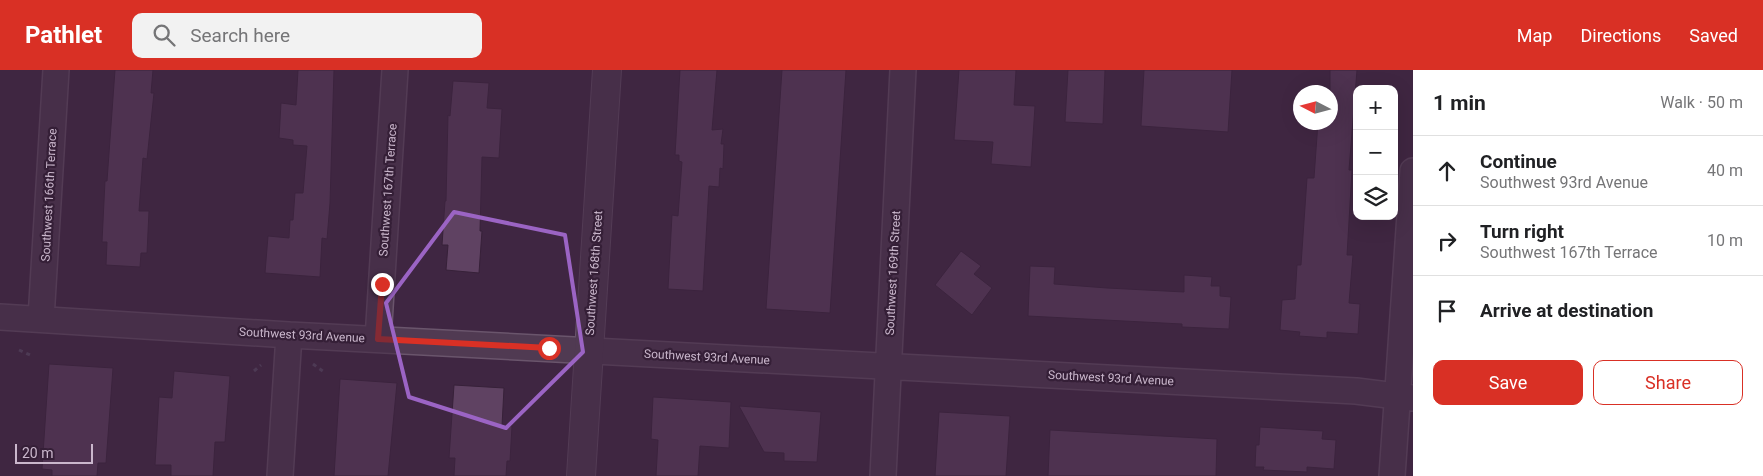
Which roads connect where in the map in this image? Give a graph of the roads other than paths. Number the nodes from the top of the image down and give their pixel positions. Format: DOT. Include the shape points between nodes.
graph roads {
  1 [pos="56,70"];
  2 [pos="395,70"];
  3 [pos="607,70"];
  4 [pos="904,70"];
  5 [pos="1413,171"];
  6 [pos="0,317"];
  7 [pos="41,319"];
  8 [pos="289,335"];
  9 [pos="378,339"];
  10 [pos="589,350"];
  11 [pos="889,367"];
  12 [pos="1405,397"];
  13 [pos="280,476"];
  14 [pos="581,476"];
  15 [pos="883,476"];
  16 [pos="1392,476"];
  1 -- 7 [label="street, Southwest 166th Terrace"];
  2 -- 9 [label="street, Southwest 167th Terrace"];
  3 -- 10 [label="street, Southwest 168th Street"];
  4 -- 11 [label="street, Southwest 169th Street"];
  5 -- 12 [label="street"];
  6 -- 7 [label="street, Southwest 93rd Avenue"];
  7 -- 8 [label="street, Southwest 93rd Avenue"];
  8 -- 9 [label="street, Southwest 93rd Avenue"];
  8 -- 13 [label="street"];
  9 -- 10 [label="street, Southwest 93rd Avenue"];
  10 -- 11 [label="street, Southwest 93rd Avenue"];
  10 -- 14 [label="street, Southwest 168th Street"];
  11 -- 12 [label="street, Southwest 93rd Avenue" via="1356,391"];
  11 -- 15 [label="street, Southwest 169th Street"];
  12 -- 16 [label="street"];
}
